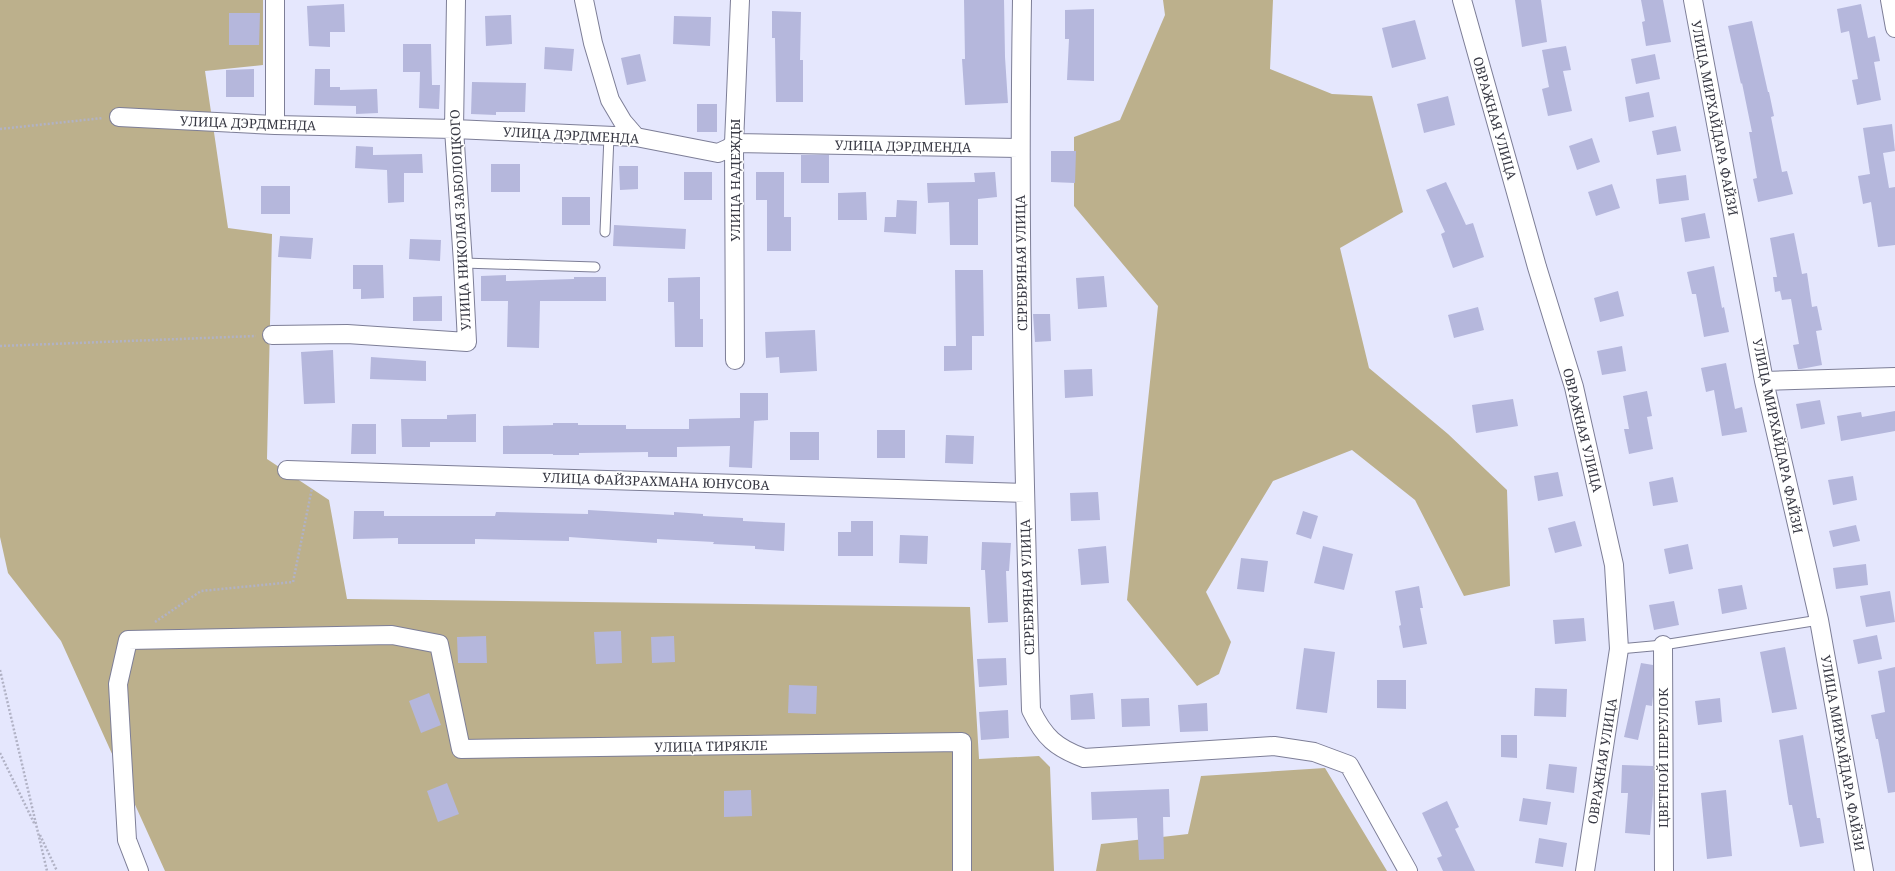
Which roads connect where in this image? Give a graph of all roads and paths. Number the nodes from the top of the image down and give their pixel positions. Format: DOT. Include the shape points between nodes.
graph roads {
  1 [pos="275,0"];
  2 [pos="456,0"];
  3 [pos="584,0"];
  4 [pos="740,0"];
  5 [pos="1022,0"];
  6 [pos="1462,0"];
  7 [pos="1693,0"];
  8 [pos="1890,0"];
  9 [pos="1895,28"];
  10 [pos="120,117"];
  11 [pos="275,125"];
  12 [pos="0,129"];
  13 [pos="454,129"];
  14 [pos="609,136"];
  15 [pos="636,137"];
  16 [pos="734,143"];
  17 [pos="1019,148"];
  18 [pos="605,232"];
  19 [pos="463,263"];
  20 [pos="595,267"];
  21 [pos="272,335"];
  22 [pos="0,346"];
  23 [pos="735,360"];
  24 [pos="1895,377"];
  25 [pos="1764,381"];
  26 [pos="287,470"];
  27 [pos="316,471"];
  28 [pos="1025,493"];
  29 [pos="1819,620"];
  30 [pos="154,622"];
  31 [pos="1663,645"];
  32 [pos="1619,649"];
  33 [pos="0,670"];
  34 [pos="0,753"];
  35 [pos="38,831"];
  36 [pos="47,871"];
  37 [pos="57,871"];
  38 [pos="139,871"];
  39 [pos="962,871"];
  40 [pos="1408,871"];
  41 [pos="1585,871"];
  42 [pos="1664,871"];
  43 [pos="1864,871"];
  1 -- 11 [label="street"];
  2 -- 13 [label="street, УЛИЦА НИКОЛАЯ ЗАБОЛОЦКОГО"];
  3 -- 15 [label="street" via="593,43 610,100 623,122"];
  4 -- 16 [label="street, УЛИЦА НАДЕЖДЫ"];
  5 -- 17 [label="street, СЕРЕБРЯНАЯ УЛИЦА"];
  6 -- 32 [label="street, ОВРАЖНАЯ УЛИЦА" via="1537,267 1574,387 1614,565"];
  7 -- 25 [label="street, УЛИЦА МИРХАЙДАРА ФАЙЗИ"];
  8 -- 9 [label="street"];
  10 -- 11 [label="street, УЛИЦА ДЭРДМЕНДА"];
  10 -- 12 [label="path"];
  11 -- 13 [label="street, УЛИЦА ДЭРДМЕНДА"];
  13 -- 14 [label="street, УЛИЦА ДЭРДМЕНДА"];
  13 -- 19 [label="street, УЛИЦА НИКОЛАЯ ЗАБОЛОЦКОГО"];
  14 -- 15 [label="street, УЛИЦА ДЭРДМЕНДА"];
  14 -- 18 [label="lane"];
  15 -- 16 [label="street, УЛИЦА ДЭРДМЕНДА" via="718,153"];
  16 -- 17 [label="street, УЛИЦА ДЭРДМЕНДА"];
  16 -- 23 [label="street, УЛИЦА НАДЕЖДЫ"];
  17 -- 28 [label="street, СЕРЕБРЯНАЯ УЛИЦА"];
  19 -- 20 [label="lane"];
  19 -- 21 [label="street, УЛИЦА НИКОЛАЯ ЗАБОЛОЦКОГО" via="467,342 347,334"];
  21 -- 22 [label="path"];
  24 -- 25 [label="street"];
  25 -- 29 [label="street, УЛИЦА МИРХАЙДАРА ФАЙЗИ"];
  26 -- 27 [label="street, УЛИЦА ФАЙЗРАХМАНА ЮНУСОВА"];
  27 -- 28 [label="street, УЛИЦА ФАЙЗРАХМАНА ЮНУСОВА"];
  27 -- 30 [label="path" via="293,582 200,591"];
  28 -- 40 [label="street, СЕРЕБРЯНАЯ УЛИЦА" via="1031,710 1040,728 1052,740 1067,752 1084,758 1274,746 1314,752 1349,766"];
  29 -- 31 [label="lane"];
  29 -- 43 [label="street, УЛИЦА МИРХАЙДАРА ФАЙЗИ"];
  31 -- 32 [label="lane"];
  31 -- 42 [label="street, ЦВЕТНОЙ ПЕРЕУЛОК"];
  32 -- 41 [label="street, ОВРАЖНАЯ УЛИЦА"];
  33 -- 35 [label="path"];
  34 -- 35 [label="path"];
  35 -- 36 [label="path"];
  35 -- 37 [label="path"];
  38 -- 39 [label="street, УЛИЦА ТИРЯКЛЕ" via="127,840 118,684 128,640 392,635 440,644 461,750 962,742"];
}
